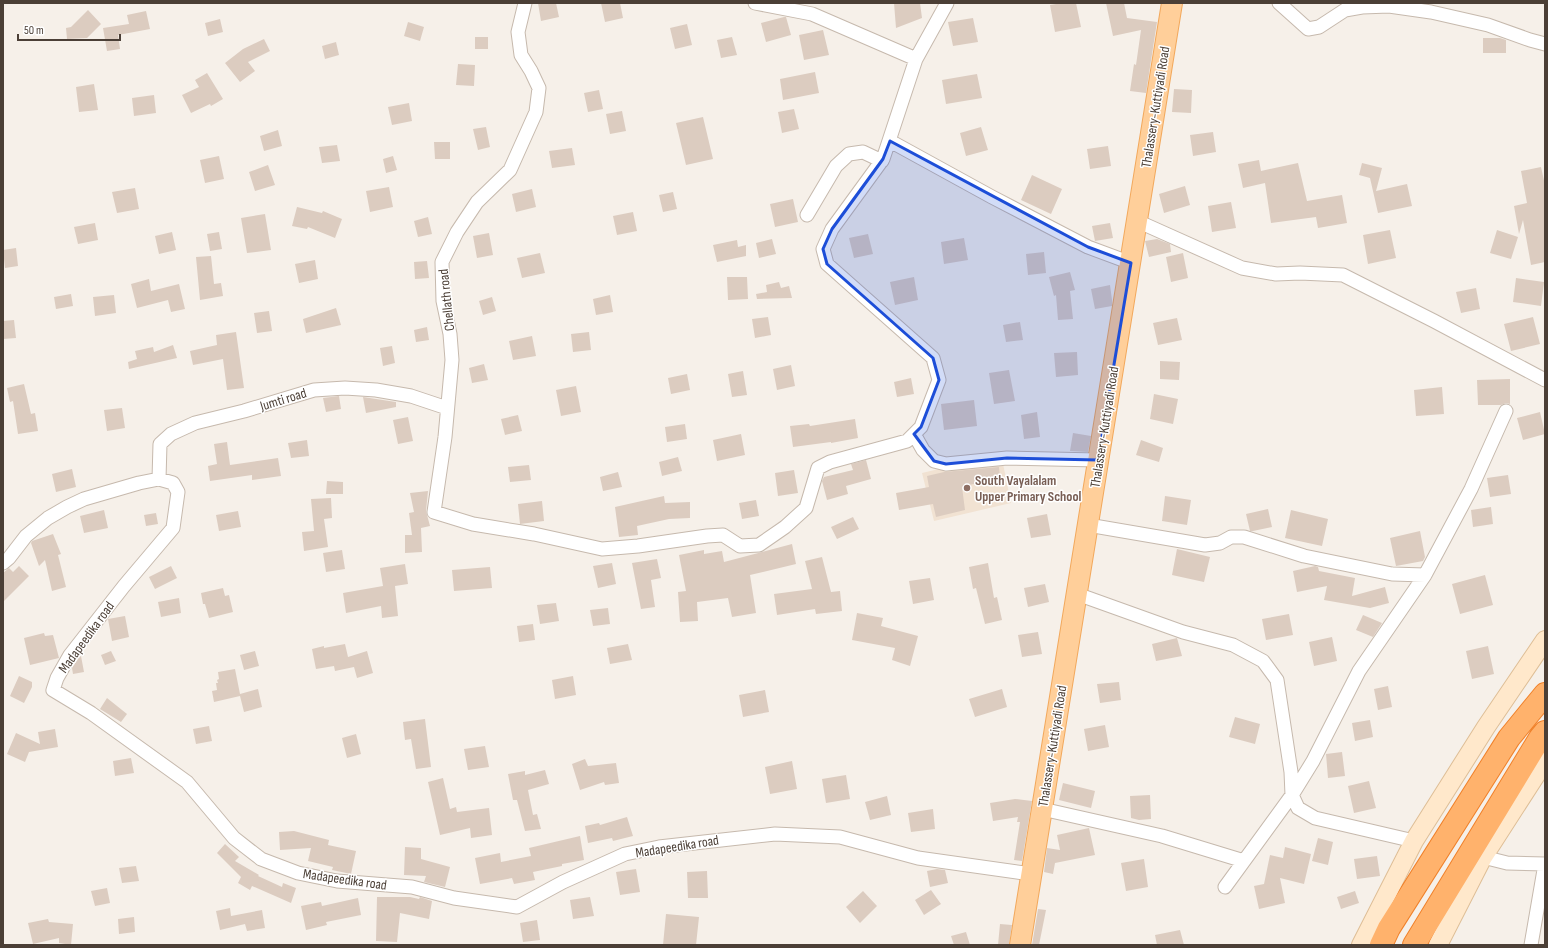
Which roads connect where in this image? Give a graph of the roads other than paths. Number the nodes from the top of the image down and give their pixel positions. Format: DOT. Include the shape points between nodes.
graph roads {
  1 [pos="525,3"];
  2 [pos="755,3"];
  3 [pos="947,3"];
  4 [pos="1172,3"];
  5 [pos="1279,3"];
  6 [pos="1545,44"];
  7 [pos="916,59"];
  8 [pos="890,141"];
  9 [pos="882,161"];
  10 [pos="807,215"];
  11 [pos="1137,221"];
  12 [pos="1130,263"];
  13 [pos="1545,380"];
  14 [pos="447,408"];
  15 [pos="1506,411"];
  16 [pos="914,434"];
  17 [pos="1098,460"];
  18 [pos="159,479"];
  19 [pos="1088,525"];
  20 [pos="3,564"];
  21 [pos="1425,576"];
  22 [pos="1076,594"];
  23 [pos="1545,640"];
  24 [pos="1545,694"];
  25 [pos="1545,732"];
  26 [pos="1545,761"];
  27 [pos="1292,795"];
  28 [pos="1042,809"];
  29 [pos="1414,841"];
  30 [pos="1483,857"];
  31 [pos="1244,861"];
  32 [pos="1545,864"];
  33 [pos="1031,874"];
  34 [pos="1225,887"];
  35 [pos="1020,945"];
  36 [pos="1361,945"];
  37 [pos="1381,945"];
  38 [pos="1414,945"];
  39 [pos="1438,945"];
  40 [pos="1531,945"];
  1 -- 14 [label="street, Chellath road" via="518,32 521,55 539,88 536,112 510,170 477,202 457,232 442,262 452,360"];
  2 -- 7 [label="street" via="812,14"];
  3 -- 7 [label="street"];
  4 -- 11 [label="main road, Thalassery-Kuttiyadi Road"];
  5 -- 6 [label="street" via="1308,29 1319,27 1344,10 1389,6 1431,12 1488,25"];
  7 -- 8 [label="street"];
  8 -- 9 [label="street"];
  8 -- 12 [label="street" via="1088,247"];
  9 -- 10 [label="street" via="862,152 849,154 836,166"];
  9 -- 16 [label="street" via="832,229 823,249 827,264 933,358 939,380 921,427"];
  11 -- 12 [label="main road, Thalassery-Kuttiyadi Road"];
  11 -- 13 [label="street" via="1242,268 1276,274 1343,275"];
  12 -- 17 [label="main road, Thalassery-Kuttiyadi Road"];
  14 -- 16 [label="street, Chellath road" via="434,512 473,524 602,549 707,536 723,536 740,546 758,545 785,527 806,508 818,468 830,462 907,441"];
  14 -- 18 [label="street, Jumti road" via="411,396 376,390 314,390 195,423 171,434 160,444"];
  15 -- 21 [label="street" via="1471,489"];
  16 -- 17 [label="street" via="923,450 934,461 946,464 1007,458"];
  17 -- 19 [label="main road, Thalassery-Kuttiyadi Road"];
  18 -- 20 [label="street" via="84,499 66,507 26,536"];
  18 -- 33 [label="street, Madapeedika road" via="173,483 178,492 173,528 70,655 53,690 91,713 187,782 234,838 260,859 298,873 337,881 412,888 454,898 517,907 563,882 625,854 659,847 775,834 840,837 918,858"];
  19 -- 21 [label="street" via="1205,545 1220,543 1232,537 1244,537 1304,556 1392,574"];
  19 -- 22 [label="main road, Thalassery-Kuttiyadi Road"];
  21 -- 27 [label="street" via="1360,670 1313,761"];
  22 -- 27 [label="street" via="1183,632 1233,645 1263,661 1277,680"];
  22 -- 28 [label="main road, Thalassery-Kuttiyadi Road"];
  23 -- 29 [label="street"];
  24 -- 37 [label="highway" via="1509,738 1389,928"];
  25 -- 38 [label="highway"];
  26 -- 30 [label="street"];
  27 -- 29 [label="street" via="1298,808 1314,818"];
  27 -- 31 [label="street"];
  28 -- 31 [label="street" via="1162,836"];
  28 -- 33 [label="main road, Thalassery-Kuttiyadi Road"];
  29 -- 36 [label="street"];
  30 -- 32 [label="street" via="1507,862"];
  30 -- 39 [label="street"];
  31 -- 34 [label="street"];
  32 -- 40 [label="street"];
  33 -- 35 [label="main road, Thalassery-Kuttiyadi Road"];
}
